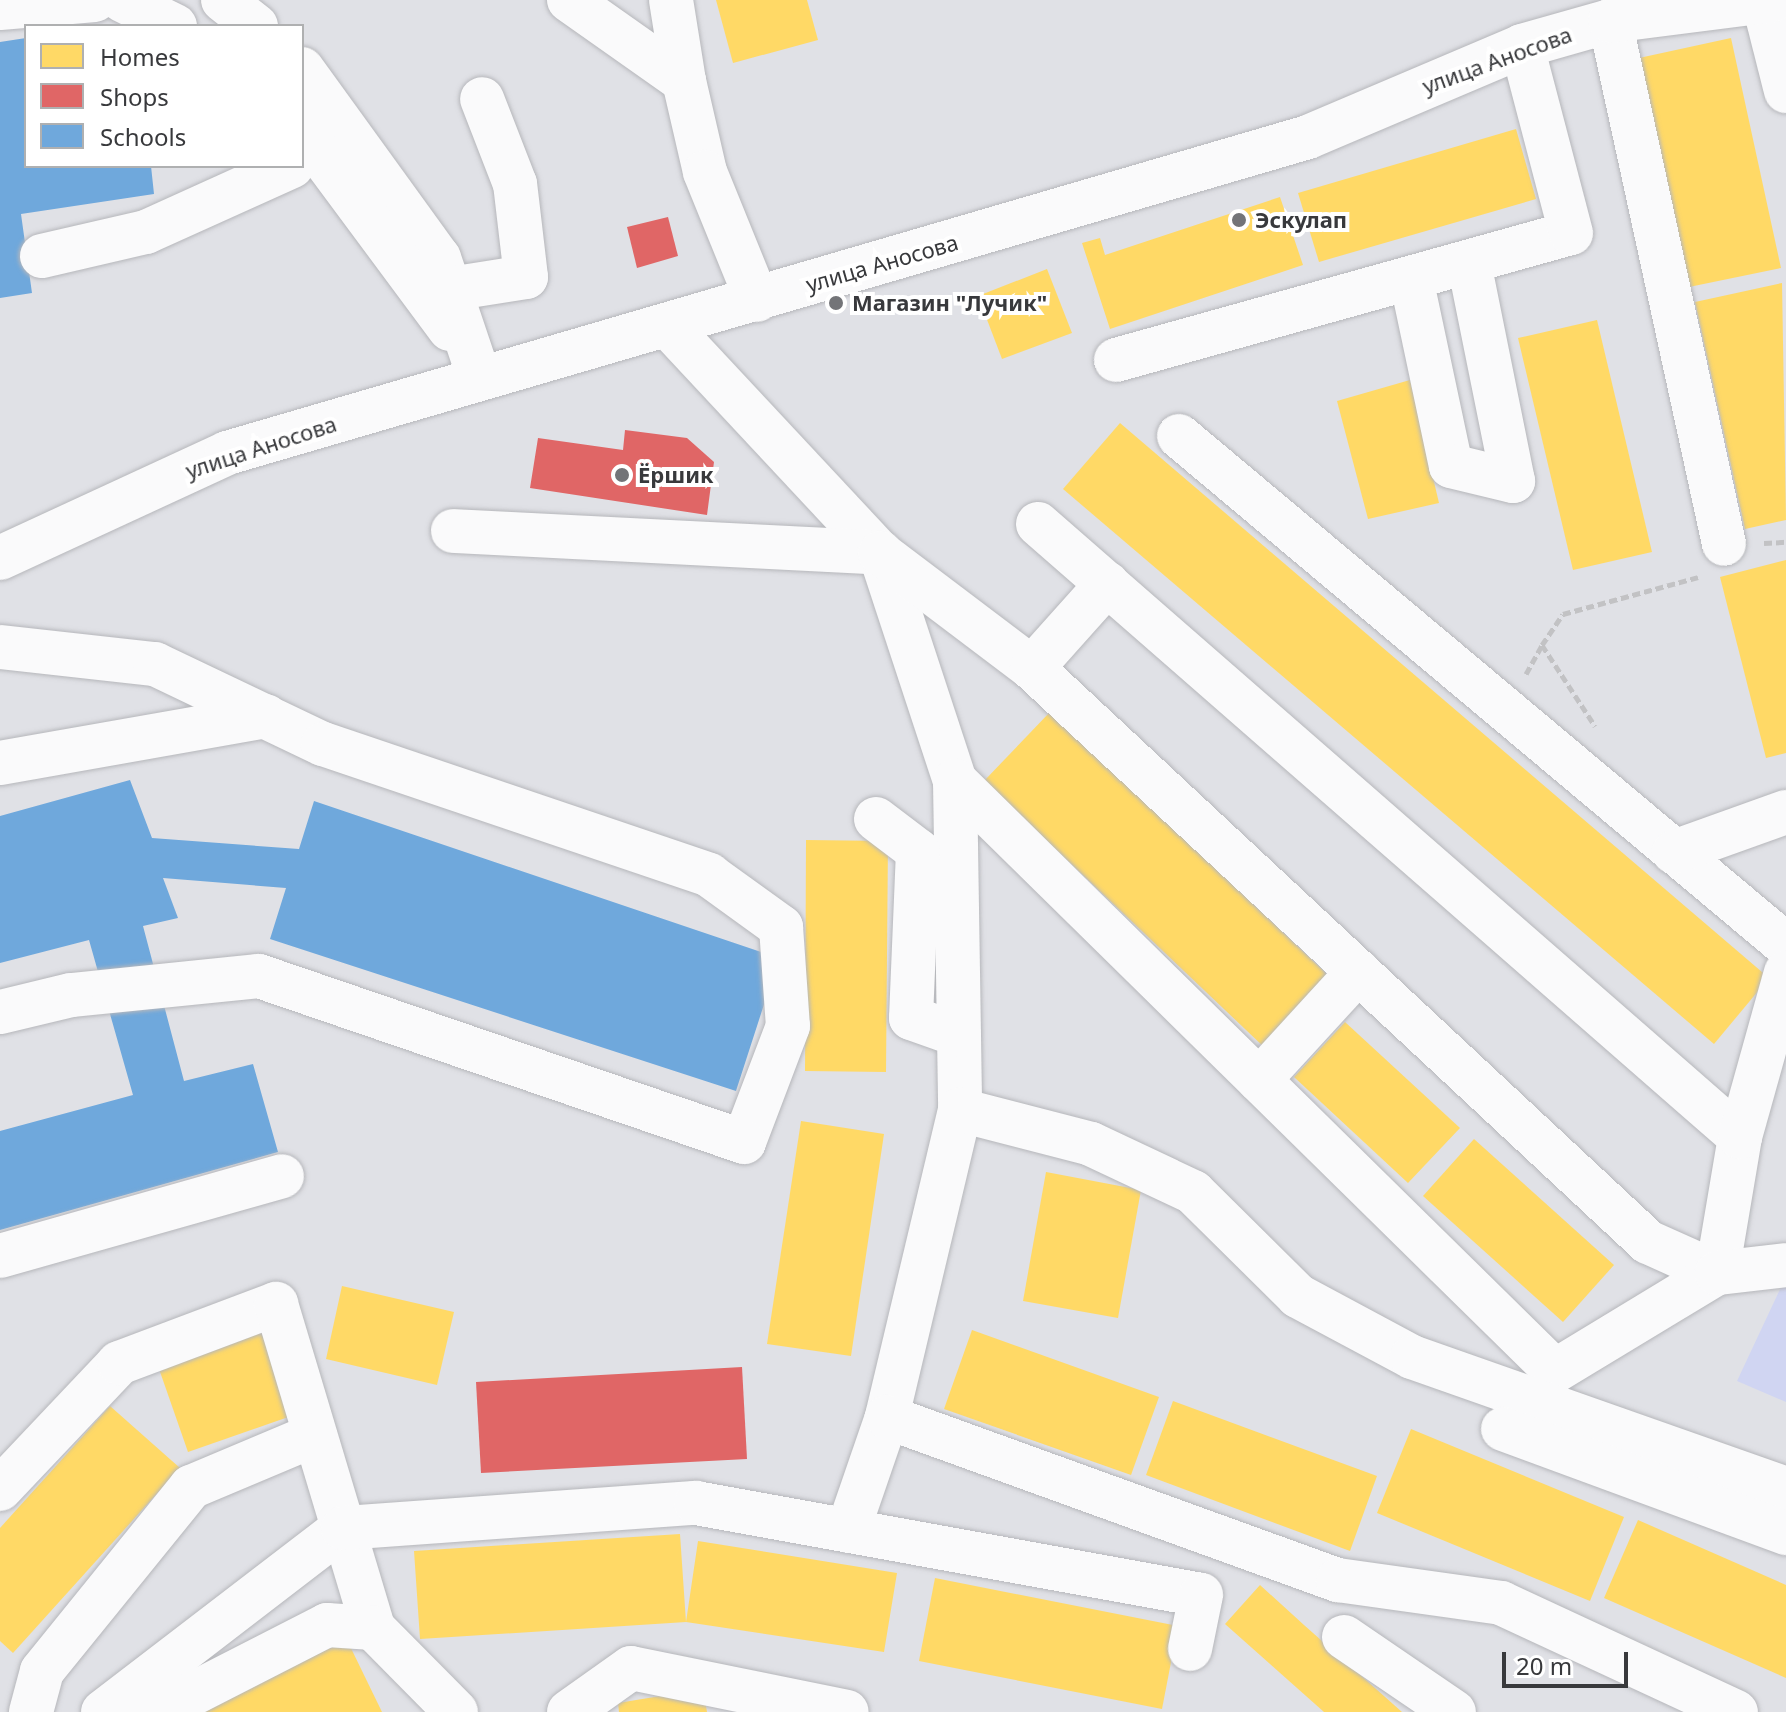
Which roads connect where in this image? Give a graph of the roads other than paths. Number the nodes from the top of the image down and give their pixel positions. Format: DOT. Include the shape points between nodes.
graph roads {
  1 [pos="95,0"];
  2 [pos="122,0"];
  3 [pos="223,0"];
  4 [pos="569,0"];
  5 [pos="671,0"];
  6 [pos="1766,1"];
  7 [pos="0,8"];
  8 [pos="1610,21"];
  9 [pos="171,24"];
  10 [pos="253,24"];
  11 [pos="1522,46"];
  12 [pos="304,72"];
  13 [pos="684,81"];
  14 [pos="1786,91"];
  15 [pos="482,99"];
  16 [pos="305,152"];
  17 [pos="273,168"];
  18 [pos="42,256"];
  19 [pos="1469,262"];
  20 [pos="1411,278"];
  21 [pos="450,289"];
  22 [pos="757,300"];
  23 [pos="670,328"];
  24 [pos="1116,360"];
  25 [pos="481,372"];
  26 [pos="1179,436"];
  27 [pos="1038,524"];
  28 [pos="453,531"];
  29 [pos="1724,544"];
  30 [pos="880,553"];
  31 [pos="0,558"];
  32 [pos="1107,584"];
  33 [pos="0,647"];
  34 [pos="1032,668"];
  35 [pos="266,716"];
  36 [pos="0,763"];
  37 [pos="955,781"];
  38 [pos="1786,812"];
  39 [pos="876,819"];
  40 [pos="1674,852"];
  41 [pos="1786,945"];
  42 [pos="1358,972"];
  43 [pos="1786,972"];
  44 [pos="0,1012"];
  45 [pos="959,1035"];
  46 [pos="1259,1080"];
  47 [pos="960,1110"];
  48 [pos="1740,1137"];
  49 [pos="282,1176"];
  50 [pos="0,1256"];
  51 [pos="1786,1265"];
  52 [pos="1717,1273"];
  53 [pos="887,1417"];
  54 [pos="1503,1429"];
  55 [pos="315,1435"];
  56 [pos="0,1489"];
  57 [pos="1786,1489"];
  58 [pos="343,1528"];
  59 [pos="848,1530"];
  60 [pos="1786,1533"];
  61 [pos="373,1628"];
  62 [pos="1344,1637"];
  63 [pos="1190,1649"];
  64 [pos="31,1712"];
  65 [pos="103,1712"];
  66 [pos="157,1712"];
  67 [pos="456,1712"];
  68 [pos="569,1712"];
  69 [pos="847,1712"];
  70 [pos="1454,1712"];
  71 [pos="1736,1712"];
  1 -- 7 [label="street"];
  2 -- 9 [label="street"];
  3 -- 10 [label="street"];
  4 -- 13 [label="street"];
  5 -- 13 [label="street"];
  6 -- 8 [label="street, улица Аносова"];
  6 -- 14 [label="street"];
  8 -- 11 [label="street, улица Аносова"];
  8 -- 29 [label="street"];
  11 -- 19 [label="street" via="1571,233"];
  11 -- 22 [label="street, улица Аносова" via="1308,137"];
  12 -- 21 [label="street" via="439,258"];
  13 -- 22 [label="street" via="705,172"];
  15 -- 21 [label="street" via="515,184 526,277"];
  16 -- 25 [label="street"];
  17 -- 18 [label="street" via="146,232"];
  19 -- 20 [label="street"];
  19 -- 20 [label="street" via="1513,481 1451,466"];
  20 -- 24 [label="street"];
  21 -- 25 [label="street"];
  22 -- 23 [label="street, улица Аносова"];
  23 -- 25 [label="street, улица Аносова"];
  23 -- 30 [label="street"];
  25 -- 31 [label="street, улица Аносова" via="227,453"];
  26 -- 40 [label="street"];
  27 -- 32 [label="street"];
  28 -- 30 [label="street"];
  30 -- 34 [label="street"];
  30 -- 37 [label="street"];
  32 -- 34 [label="street"];
  32 -- 48 [label="street"];
  33 -- 35 [label="street" via="155,664"];
  34 -- 42 [label="street"];
  35 -- 36 [label="street"];
  35 -- 44 [label="street" via="323,744 709,875 781,927 788,1026 744,1142 259,976 71,995"];
  37 -- 45 [label="street"];
  37 -- 46 [label="street"];
  38 -- 40 [label="street"];
  39 -- 45 [label="street" via="918,851 911,1018"];
  40 -- 41 [label="street"];
  42 -- 46 [label="street"];
  42 -- 52 [label="street" via="1648,1242"];
  43 -- 48 [label="street"];
  45 -- 47 [label="street"];
  46 -- 52 [label="street" via="1555,1371"];
  47 -- 53 [label="street"];
  47 -- 57 [label="street" via="1091,1144 1193,1192 1298,1296 1412,1357"];
  48 -- 52 [label="street"];
  49 -- 50 [label="street"];
  51 -- 52 [label="street"];
  53 -- 59 [label="street"];
  53 -- 71 [label="street" via="1338,1580 1501,1603"];
  54 -- 60 [label="street"];
  55 -- 56 [label="street" via="276,1304 119,1363"];
  55 -- 58 [label="street"];
  55 -- 64 [label="street" via="191,1487 42,1671"];
  58 -- 59 [label="street" via="696,1503"];
  58 -- 61 [label="street"];
  58 -- 65 [label="street"];
  59 -- 63 [label="street" via="1201,1595"];
  61 -- 66 [label="street" via="327,1625"];
  61 -- 67 [label="street"];
  62 -- 70 [label="street"];
  68 -- 69 [label="street" via="631,1668"];
}
